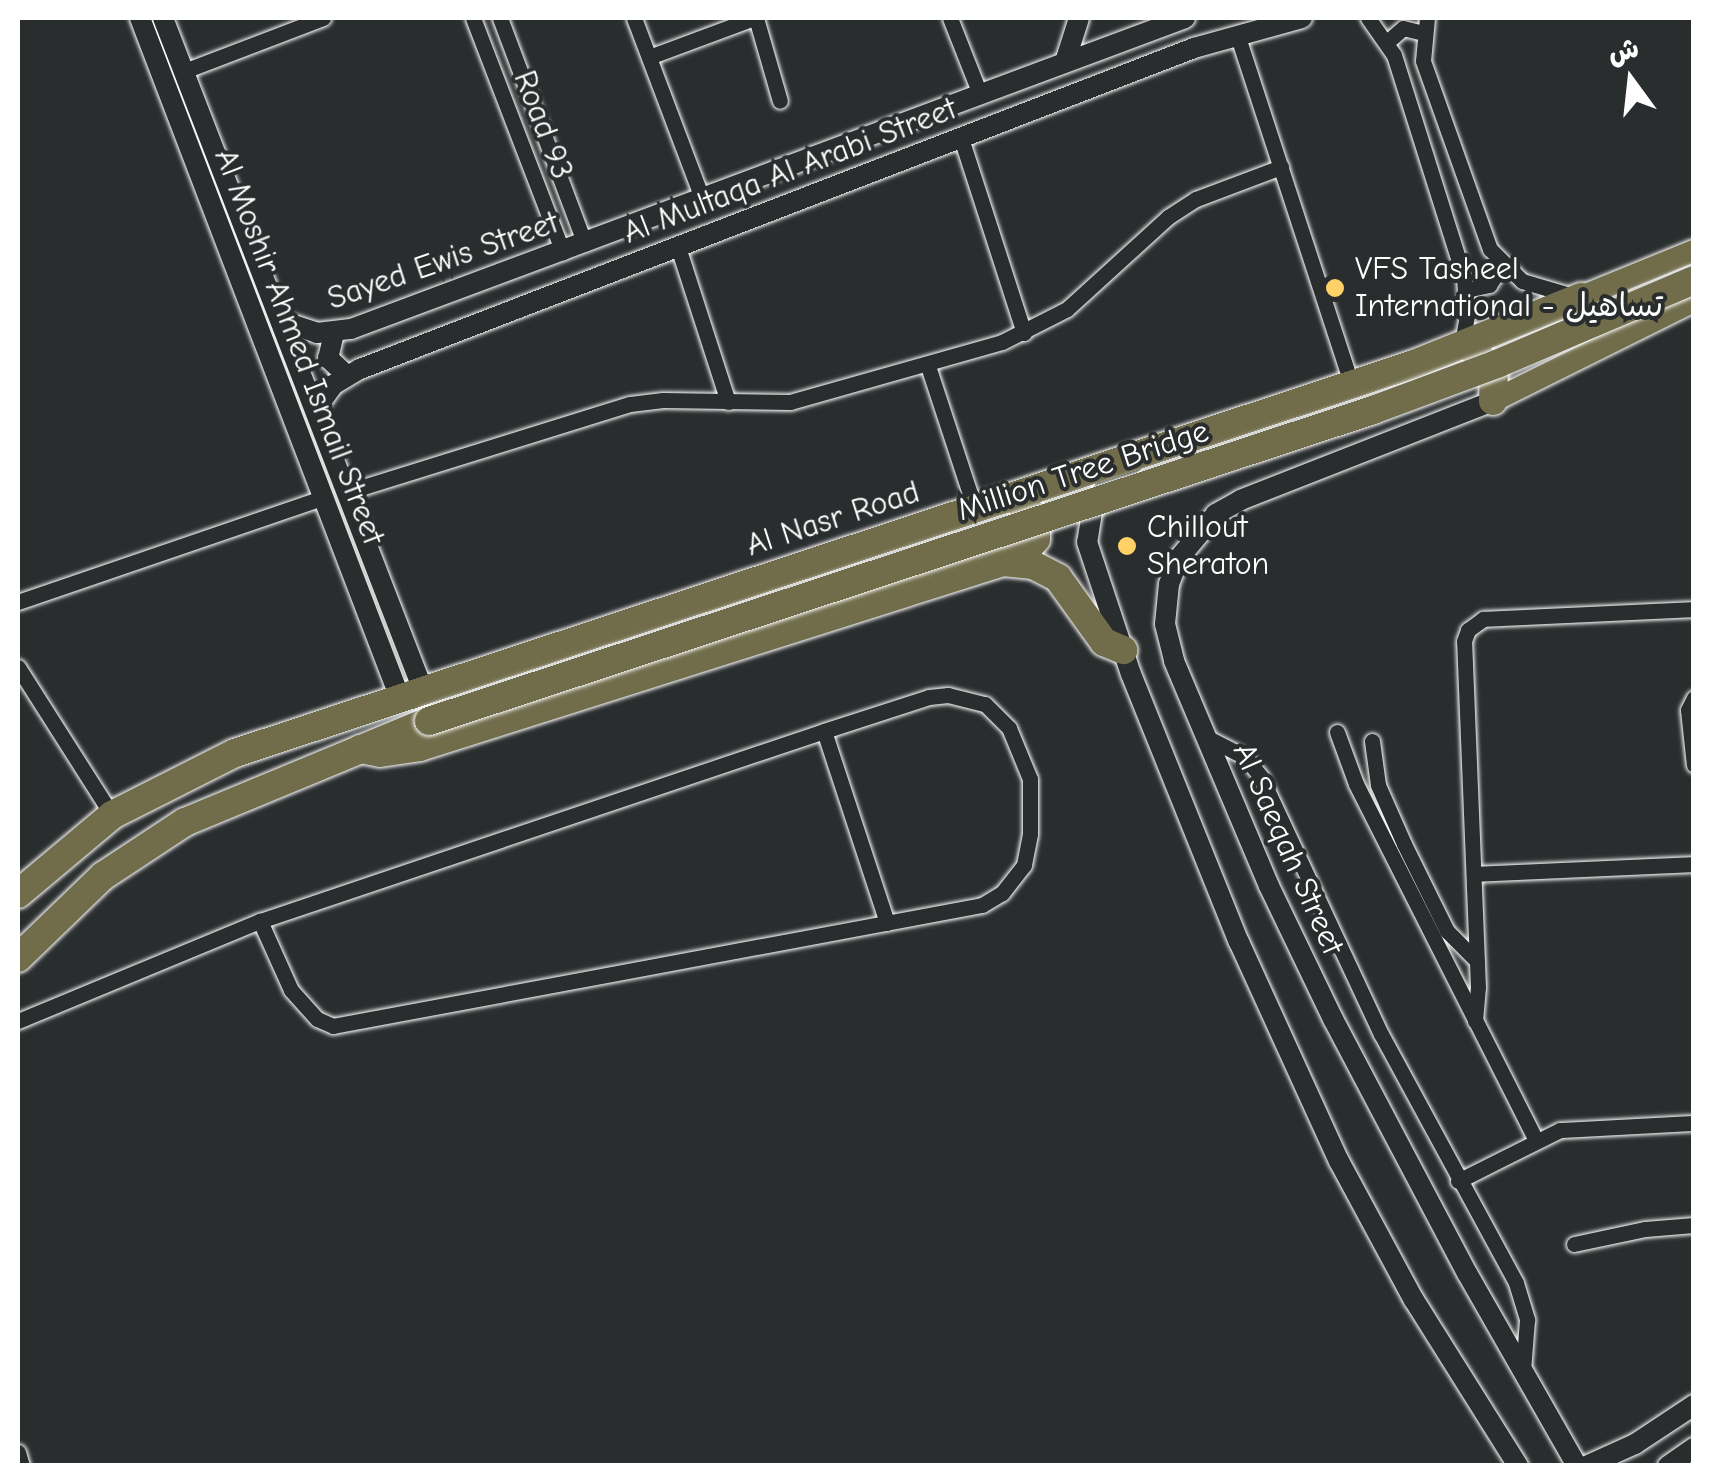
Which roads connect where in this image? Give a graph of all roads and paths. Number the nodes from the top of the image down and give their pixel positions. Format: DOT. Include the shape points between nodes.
graph roads {
  1 [pos="140,18"];
  2 [pos="163,18"];
  3 [pos="322,18"];
  4 [pos="473,18"];
  5 [pos="500,18"];
  6 [pos="634,18"];
  7 [pos="755,18"];
  8 [pos="950,18"];
  9 [pos="1079,18"];
  10 [pos="1186,18"];
  11 [pos="1302,18"];
  12 [pos="1368,18"];
  13 [pos="1425,25"];
  14 [pos="1237,34"];
  15 [pos="1387,42"];
  16 [pos="649,57"];
  17 [pos="1064,62"];
  18 [pos="184,72"];
  19 [pos="980,94"];
  20 [pos="780,101"];
  21 [pos="961,138"];
  22 [pos="1281,168"];
  23 [pos="219,190"];
  24 [pos="702,198"];
  25 [pos="584,244"];
  26 [pos="678,246"];
  27 [pos="1694,251"];
  28 [pos="562,252"];
  29 [pos="1502,266"];
  30 [pos="1694,280"];
  31 [pos="1466,290"];
  32 [pos="1582,297"];
  33 [pos="1694,302"];
  34 [pos="281,321"];
  35 [pos="334,333"];
  36 [pos="1024,333"];
  37 [pos="1461,348"];
  38 [pos="928,366"];
  39 [pos="346,375"];
  40 [pos="1352,384"];
  41 [pos="1493,401"];
  42 [pos="728,402"];
  43 [pos="315,410"];
  44 [pos="1148,452"];
  45 [pos="346,492"];
  46 [pos="325,497"];
  47 [pos="1006,499"];
  48 [pos="975,509"];
  49 [pos="987,565"];
  50 [pos="18,602"];
  51 [pos="1694,608"];
  52 [pos="407,649"];
  53 [pos="1122,650"];
  54 [pos="384,657"];
  55 [pos="18,667"];
  56 [pos="412,694"];
  57 [pos="1694,698"];
  58 [pos="824,731"];
  59 [pos="1338,732"];
  60 [pos="1206,737"];
  61 [pos="1372,741"];
  62 [pos="360,749"];
  63 [pos="1694,765"];
  64 [pos="112,815"];
  65 [pos="1694,864"];
  66 [pos="1474,874"];
  67 [pos="18,894"];
  68 [pos="260,921"];
  69 [pos="887,923"];
  70 [pos="18,958"];
  71 [pos="1477,960"];
  72 [pos="18,1021"];
  73 [pos="1475,1021"];
  74 [pos="1694,1123"];
  75 [pos="1534,1139"];
  76 [pos="1458,1181"];
  77 [pos="1694,1225"];
  78 [pos="1574,1244"];
  79 [pos="1524,1371"];
  80 [pos="1694,1405"];
  81 [pos="1694,1448"];
  82 [pos="18,1452"];
  83 [pos="22,1466"];
  84 [pos="1518,1466"];
  85 [pos="1577,1466"];
  86 [pos="1586,1466"];
  87 [pos="1668,1466"];
  1 -- 23 [label="main road, Al Moshir Ahmed Ismail Street"];
  2 -- 18 [label="main road, Al Moshir Ahmed Ismail Street"];
  3 -- 18 [label="street"];
  4 -- 28 [label="street, Road 93"];
  5 -- 25 [label="street, Road 93"];
  6 -- 16 [label="street"];
  7 -- 16 [label="street"];
  7 -- 20 [label="street"];
  8 -- 19 [label="street"];
  9 -- 17 [label="main road"];
  10 -- 17 [label="main road, Sayed Ewis Street"];
  11 -- 14 [label="main road, Al Multaqa Al Arabi Street"];
  12 -- 15 [label="street"];
  13 -- 15 [label="street" via="1403,28"];
  13 -- 29 [label="street" via="1428,76 1486,240"];
  14 -- 21 [label="main road, Al Multaqa Al Arabi Street"];
  14 -- 22 [label="street"];
  15 -- 31 [label="street"];
  16 -- 24 [label="street"];
  17 -- 19 [label="main road, Sayed Ewis Street"];
  18 -- 23 [label="main road, Al Moshir Ahmed Ismail Street"];
  19 -- 24 [label="main road, Sayed Ewis Street"];
  21 -- 26 [label="main road, Al Multaqa Al Arabi Street"];
  21 -- 36 [label="street"];
  22 -- 36 [label="street" via="1196,199 1067,309"];
  22 -- 40 [label="street"];
  23 -- 34 [label="main road, Al Moshir Ahmed Ismail Street"];
  23 -- 46 [label="main road, Al Moshir Ahmed Ismail Street"];
  24 -- 25 [label="main road, Sayed Ewis Street"];
  25 -- 28 [label="main road, Sayed Ewis Street"];
  26 -- 39 [label="main road, Al Multaqa Al Arabi Street"];
  26 -- 42 [label="street"];
  27 -- 32 [label="main road, Al Nasr Road"];
  28 -- 35 [label="main road, Sayed Ewis Street"];
  29 -- 31 [label="street" via="1489,285"];
  29 -- 32 [label="street" via="1532,286"];
  30 -- 62 [label="highway, Million Tree Bridge, bridge" via="1355,416"];
  31 -- 37 [label="street"];
  32 -- 37 [label="highway, Al Nasr Road"];
  33 -- 41 [label="main road"];
  34 -- 35 [label="main road, Sayed Ewis Street"];
  34 -- 43 [label="main road, Al Moshir Ahmed Ismail Street"];
  35 -- 39 [label="main road" via="328,358"];
  36 -- 38 [label="street"];
  37 -- 40 [label="highway, Al Nasr Road"];
  37 -- 41 [label="highway" via="1481,355 1494,371"];
  38 -- 42 [label="street" via="790,402"];
  38 -- 48 [label="street"];
  39 -- 43 [label="main road, Al Multaqa Al Arabi Street"];
  40 -- 44 [label="highway, Al Nasr Road"];
  41 -- 60 [label="main road, Al Saeqah Street" via="1241,500 1195,534 1173,571 1165,624"];
  42 -- 45 [label="street" via="630,404"];
  43 -- 45 [label="main road, Al Moshir Ahmed Ismail Street"];
  44 -- 47 [label="highway, Al Nasr Road"];
  44 -- 53 [label="main road" via="1102,492 1088,532 1090,562"];
  45 -- 52 [label="main road, Al Moshir Ahmed Ismail Street"];
  46 -- 50 [label="street"];
  46 -- 54 [label="main road, Al Moshir Ahmed Ismail Street"];
  47 -- 48 [label="highway, Al Nasr Road"];
  47 -- 49 [label="highway" via="1032,512 1038,534 1028,548"];
  48 -- 56 [label="highway, Al Nasr Road"];
  49 -- 53 [label="highway" via="1019,562 1046,570 1068,588 1104,642"];
  49 -- 62 [label="highway" via="420,747 391,753"];
  51 -- 66 [label="street" via="1483,619 1468,630"];
  52 -- 54 [label="main road" via="398,659"];
  52 -- 56 [label="main road, Al Moshir Ahmed Ismail Street"];
  53 -- 84 [label="main road" via="1239,942 1331,1145 1414,1300"];
  54 -- 56 [label="main road, Al Moshir Ahmed Ismail Street"];
  55 -- 64 [label="street"];
  56 -- 64 [label="highway, Al Nasr Road" via="236,753"];
  57 -- 63 [label="street" via="1688,710"];
  58 -- 68 [label="street"];
  58 -- 69 [label="street"];
  58 -- 69 [label="street" via="948,695 985,704 1010,728 1022,752 1031,818 1016,878 982,905"];
  59 -- 73 [label="street" via="1356,784"];
  60 -- 76 [label="street" via="1245,757 1261,777"];
  60 -- 79 [label="main road, Al Saeqah Street" via="1333,1019"];
  61 -- 71 [label="street" via="1390,814 1447,932"];
  62 -- 70 [label="highway" via="230,801 143,848 65,908"];
  64 -- 67 [label="highway, Al Nasr Road"];
  65 -- 66 [label="street"];
  66 -- 71 [label="street"];
  68 -- 69 [label="street" via="292,990 318,1019 334,1026"];
  68 -- 72 [label="street"];
  71 -- 73 [label="street"];
  73 -- 75 [label="street"];
  74 -- 75 [label="street" via="1574,1128"];
  75 -- 76 [label="street"];
  76 -- 79 [label="street" via="1524,1302"];
  77 -- 78 [label="street"];
  79 -- 85 [label="main road, Al Saeqah Street"];
  80 -- 86 [label="main road"];
  81 -- 87 [label="main road"];
  82 -- 83 [label="street"];
}
